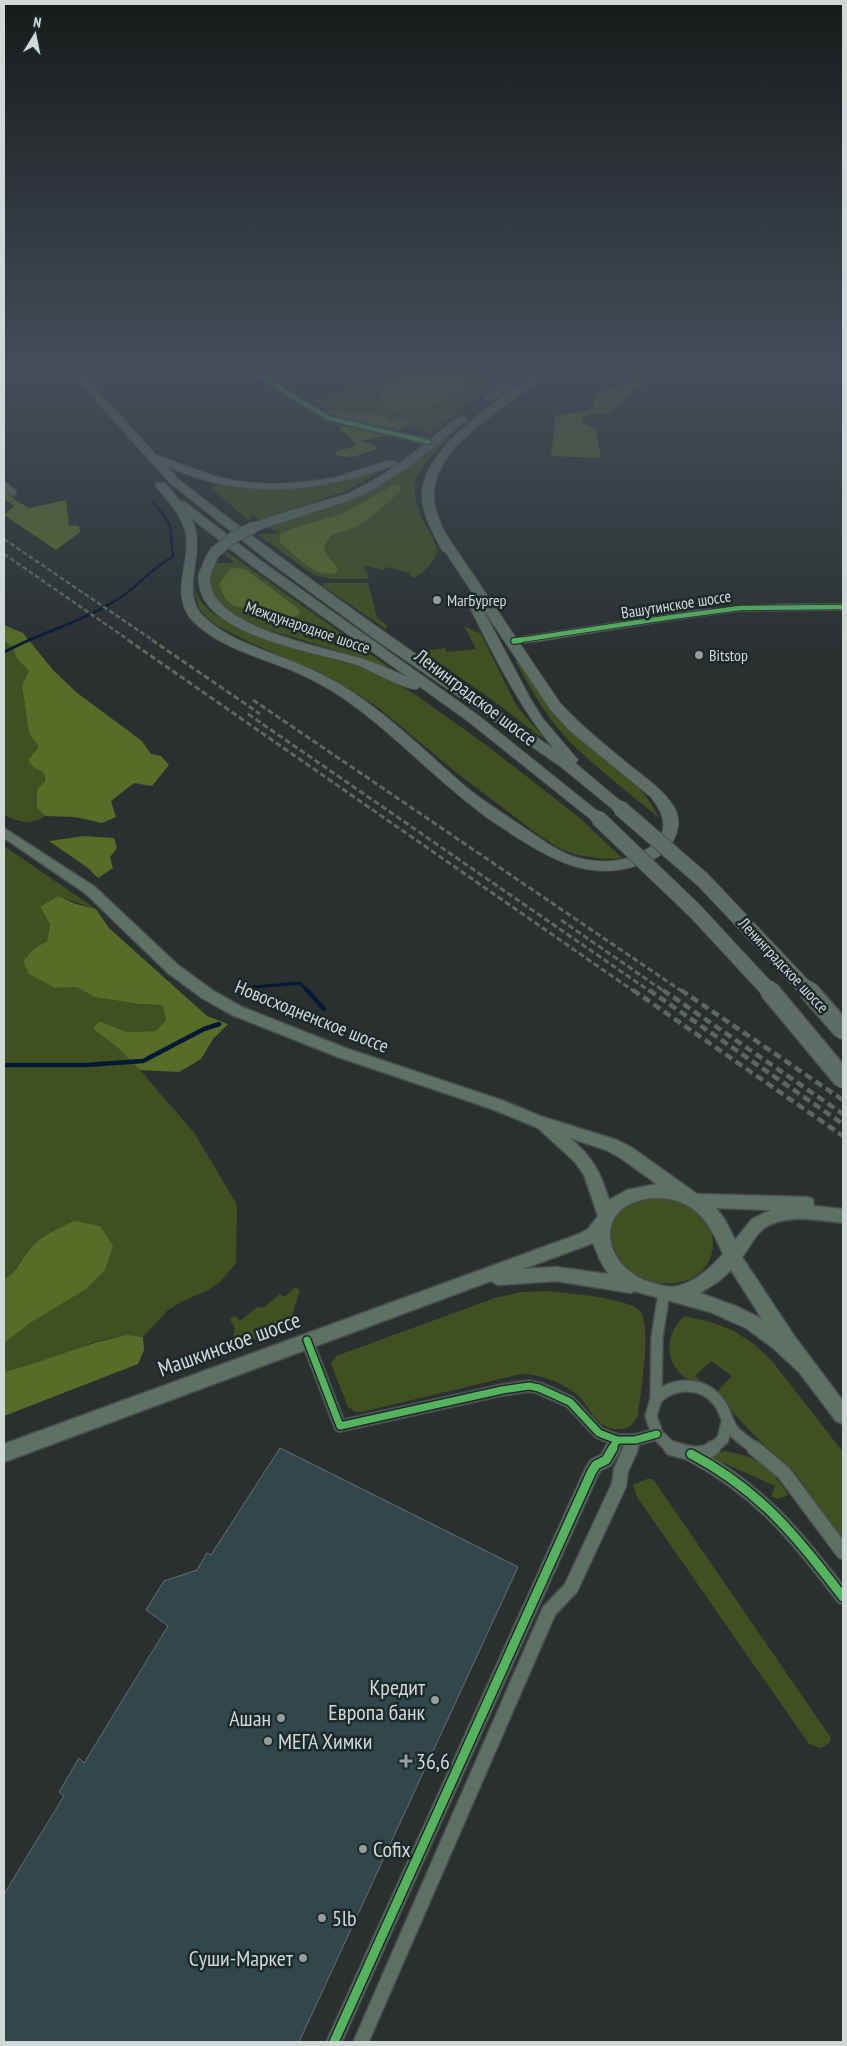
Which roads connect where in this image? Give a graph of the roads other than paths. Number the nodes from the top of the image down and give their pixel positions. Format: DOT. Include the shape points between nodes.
graph roads {
  1 [pos="161,467"];
  2 [pos="177,467"];
  3 [pos="379,467"];
  4 [pos="398,467"];
  5 [pos="435,467"];
  6 [pos="4,485"];
  7 [pos="13,492"];
  8 [pos="443,540"];
  9 [pos="843,607"];
  10 [pos="514,641"];
  11 [pos="497,740"];
  12 [pos="599,790"];
  13 [pos="4,832"];
  14 [pos="843,1030"];
  15 [pos="843,1079"];
  16 [pos="535,1121"];
  17 [pos="691,1199"];
  18 [pos="843,1210"];
  19 [pos="843,1216"];
  20 [pos="604,1221"];
  21 [pos="724,1239"];
  22 [pos="732,1255"];
  23 [pos="720,1269"];
  24 [pos="472,1282"];
  25 [pos="642,1288"];
  26 [pos="664,1293"];
  27 [pos="307,1340"];
  28 [pos="804,1366"];
  29 [pos="656,1399"];
  30 [pos="843,1415"];
  31 [pos="727,1422"];
  32 [pos="657,1434"];
  33 [pos="617,1440"];
  34 [pos="635,1440"];
  35 [pos="4,1454"];
  36 [pos="691,1454"];
  37 [pos="843,1552"];
  38 [pos="843,1597"];
  39 [pos="334,2042"];
  40 [pos="361,2042"];
  1 -- 12 [label="highway, Ленинградское шоссе" via="174,481 275,560"];
  2 -- 3 [label="highway" via="207,479 243,486 284,486 334,480"];
  4 -- 11 [label="highway, Международное шоссе, bridge" via="353,494 254,527 234,537 214,553 205,567 203,588 228,618 254,630 358,661 402,680"];
  5 -- 8 [label="highway" via="428,493 432,515"];
  6 -- 7 [label="street"];
  8 -- 10 [label="highway"];
  8 -- 12 [label="highway" via="524,698 544,728"];
  9 -- 10 [label="street, Вашутинское шоссе" via="751,607"];
  10 -- 11 [label="highway, Ленинградское шоссе" via="550,698 575,728 656,794 667,807 672,829 665,842 652,854 628,863 599,866 554,854 483,807 354,698 324,680 242,644 197,618 186,592 192,536 187,521 158,482 256,563 466,714"];
  11 -- 15 [label="highway, Ленинградское шоссе, bridge" via="598,818 658,873 766,986"];
  12 -- 14 [label="highway, Ленинградское шоссе, bridge" via="682,860 798,977"];
  13 -- 16 [label="main road, Новосходненское шоссе" via="90,890 173,970 237,1011 343,1053 498,1105"];
  16 -- 17 [label="main road, Новосходненское шоссе" via="610,1145"];
  16 -- 20 [label="main road, Новосходненское шоссе" via="581,1157 592,1173"];
  17 -- 18 [label="main road" via="819,1205"];
  17 -- 20 [label="main road" via="667,1191 646,1191 618,1202"];
  17 -- 21 [label="main road" via="711,1213"];
  19 -- 22 [label="main road" via="805,1213 769,1218 756,1226"];
  20 -- 24 [label="main road, Машкинское шоссе" via="594,1234 585,1239"];
  20 -- 25 [label="main road" via="602,1243 608,1261 622,1276"];
  21 -- 22 [label="main road"];
  21 -- 23 [label="main road"];
  22 -- 23 [label="main road"];
  22 -- 28 [label="main road"];
  23 -- 26 [label="main road" via="697,1288"];
  24 -- 25 [label="main road, Машкинское шоссе" via="556,1274"];
  24 -- 27 [label="main road, Машкинское шоссе"];
  25 -- 26 [label="main road"];
  26 -- 28 [label="main road" via="702,1301 734,1313 764,1330"];
  26 -- 29 [label="street" via="657,1337"];
  27 -- 33 [label="street" via="340,1426 529,1386 570,1402 595,1429"];
  27 -- 35 [label="main road, Машкинское шоссе"];
  28 -- 30 [label="main road"];
  29 -- 31 [label="street" via="669,1388 688,1385 706,1391 721,1404"];
  29 -- 32 [label="street" via="651,1416"];
  31 -- 36 [label="street" via="723,1439 710,1451"];
  31 -- 37 [label="street" via="744,1440 776,1464"];
  32 -- 34 [label="street"];
  32 -- 36 [label="street" via="671,1448"];
  33 -- 34 [label="street"];
  33 -- 39 [label="street" via="606,1460 596,1464 592,1471"];
  34 -- 40 [label="street" via="621,1470 619,1485 571,1588 548,1611"];
  36 -- 38 [label="street" via="752,1491 804,1547"];
}
